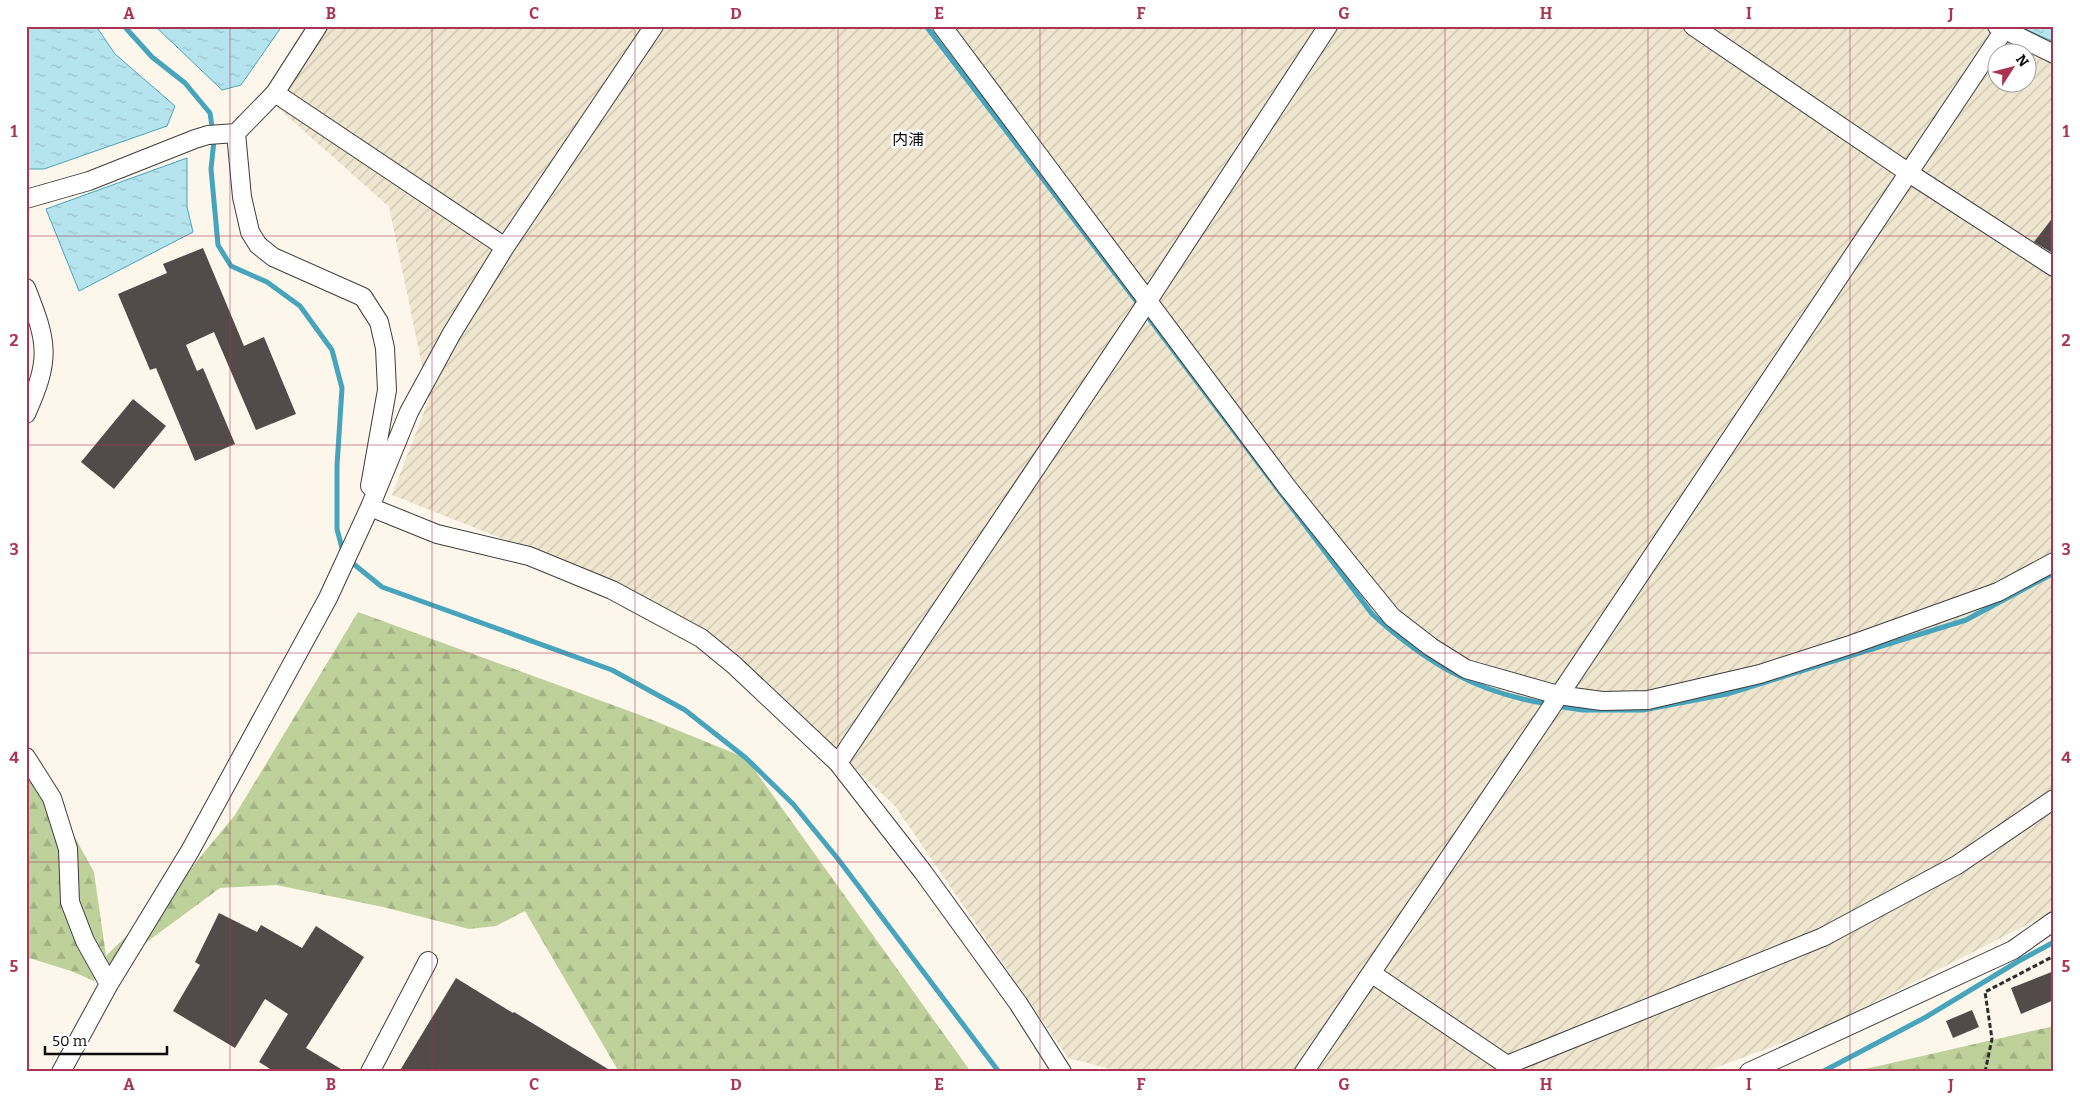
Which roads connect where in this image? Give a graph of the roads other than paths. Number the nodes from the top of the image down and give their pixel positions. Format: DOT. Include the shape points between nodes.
graph roads {
  1 [pos="318,26"];
  2 [pos="654,26"];
  3 [pos="942,26"];
  4 [pos="1328,26"];
  5 [pos="1694,26"];
  6 [pos="2000,28"];
  7 [pos="2054,54"];
  8 [pos="275,93"];
  9 [pos="236,133"];
  10 [pos="1909,173"];
  11 [pos="26,199"];
  12 [pos="505,247"];
  13 [pos="2054,267"];
  14 [pos="26,288"];
  15 [pos="1148,300"];
  16 [pos="26,414"];
  17 [pos="370,507"];
  18 [pos="2054,562"];
  19 [pos="1558,696"];
  20 [pos="26,757"];
  21 [pos="838,763"];
  22 [pos="2054,799"];
  23 [pos="2054,921"];
  24 [pos="428,961"];
  25 [pos="1371,973"];
  26 [pos="109,984"];
  27 [pos="61,1072"];
  28 [pos="370,1072"];
  29 [pos="1062,1072"];
  30 [pos="1304,1072"];
  31 [pos="1749,1072"];
  1 -- 8 [label="street"];
  2 -- 12 [label="street"];
  3 -- 15 [label="street"];
  4 -- 15 [label="street"];
  5 -- 10 [label="street"];
  6 -- 7 [label="street"];
  6 -- 10 [label="street"];
  8 -- 9 [label="street"];
  8 -- 12 [label="street"];
  9 -- 11 [label="street" via="195,139 89,181"];
  9 -- 17 [label="street" via="242,196 250,232 258,245 287,263 363,297 379,322 385,348 387,390 371,481"];
  10 -- 13 [label="street"];
  10 -- 19 [label="street"];
  12 -- 17 [label="street" via="408,412"];
  14 -- 16 [label="street" via="45,350 42,375"];
  15 -- 19 [label="street" via="1287,487 1392,617 1466,669"];
  15 -- 21 [label="street"];
  17 -- 21 [label="street" via="437,534 529,556 652,610 701,638"];
  17 -- 26 [label="street" via="328,598 190,851"];
  18 -- 19 [label="street" via="1998,592 1760,674 1648,700 1602,701"];
  19 -- 25 [label="street"];
  20 -- 26 [label="street" via="52,798 68,849 70,902 85,941"];
  21 -- 29 [label="street" via="923,872 1018,1003"];
  22 -- 25 [label="street" via="1957,865 1824,937 1507,1065"];
  23 -- 31 [label="street" via="2013,950"];
  24 -- 28 [label="street"];
  25 -- 30 [label="street"];
  26 -- 27 [label="street"];
}
